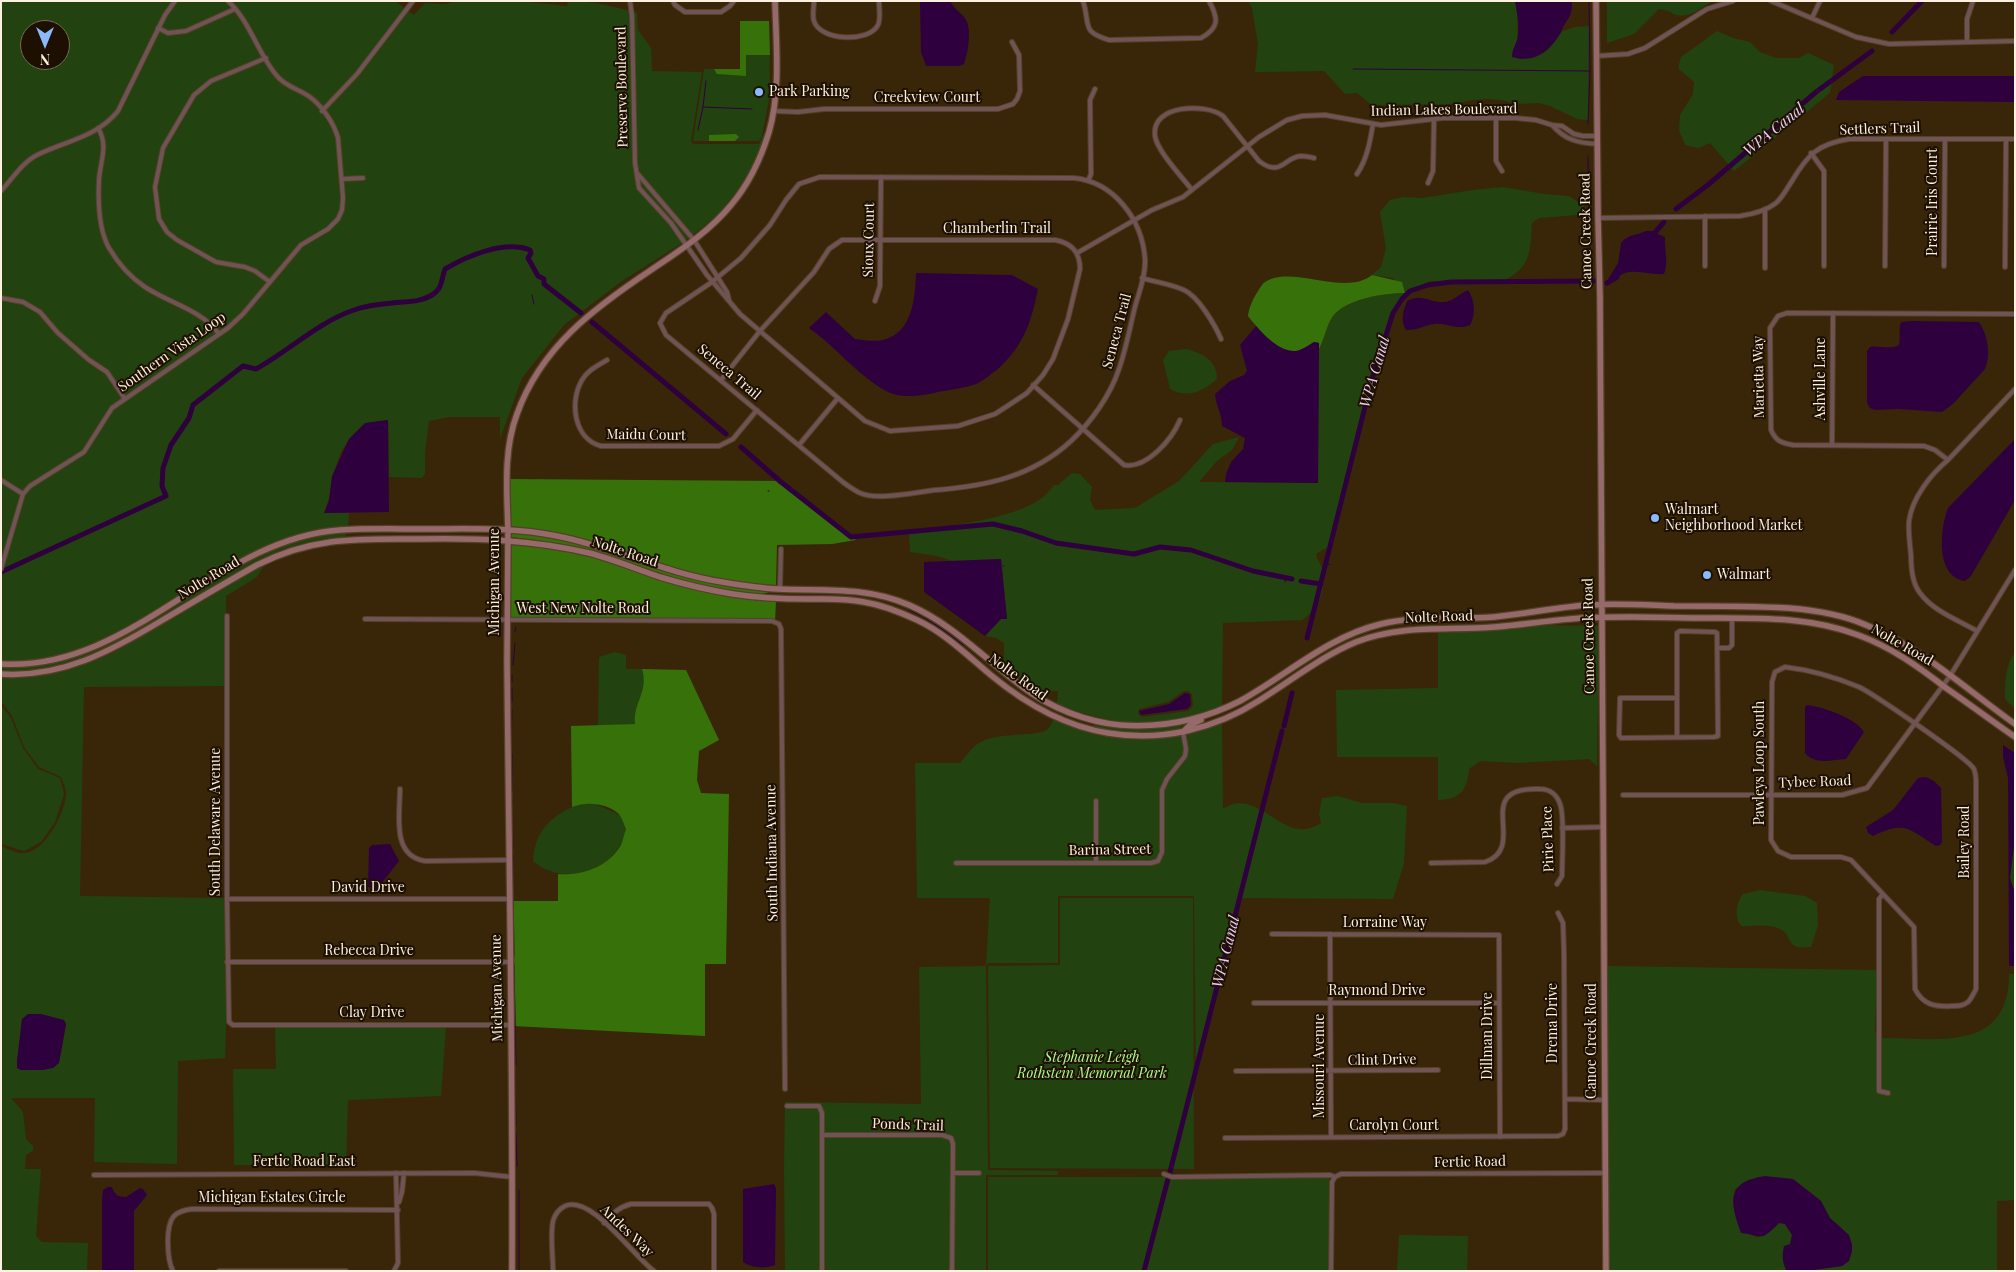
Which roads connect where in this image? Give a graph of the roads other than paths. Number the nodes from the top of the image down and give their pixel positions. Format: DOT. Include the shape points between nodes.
graph roads {
  1 [pos="175,1"];
  2 [pos="228,1"];
  3 [pos="413,1"];
  4 [pos="630,1"];
  5 [pos="673,1"];
  6 [pos="734,1"];
  7 [pos="775,1"];
  8 [pos="814,1"];
  9 [pos="879,1"];
  10 [pos="1082,1"];
  11 [pos="1209,1"];
  12 [pos="1596,1"];
  13 [pos="1733,1"];
  14 [pos="1771,1"];
  15 [pos="1820,1"];
  16 [pos="1973,1"];
  17 [pos="235,9"];
  18 [pos="1812,18"];
  19 [pos="158,28"];
  20 [pos="1215,28"];
  21 [pos="1220,33"];
  22 [pos="1967,41"];
  23 [pos="2015,41"];
  24 [pos="1012,42"];
  25 [pos="1596,56"];
  26 [pos="266,58"];
  27 [pos="1095,88"];
  28 [pos="322,111"];
  29 [pos="774,111"];
  30 [pos="1496,118"];
  31 [pos="1434,119"];
  32 [pos="1373,124"];
  33 [pos="1552,125"];
  34 [pos="98,128"];
  35 [pos="1597,136"];
  36 [pos="1886,139"];
  37 [pos="1945,139"];
  38 [pos="2006,139"];
  39 [pos="2015,139"];
  40 [pos="1597,144"];
  41 [pos="1247,147"];
  42 [pos="1811,154"];
  43 [pos="1314,158"];
  44 [pos="1502,171"];
  45 [pos="637,173"];
  46 [pos="1357,174"];
  47 [pos="363,178"];
  48 [pos="881,178"];
  49 [pos="342,179"];
  50 [pos="1088,181"];
  51 [pos="1428,183"];
  52 [pos="1192,190"];
  53 [pos="1,191"];
  54 [pos="1765,209"];
  55 [pos="1705,216"];
  56 [pos="1598,218"];
  57 [pos="1133,220"];
  58 [pos="694,240"];
  59 [pos="880,240"];
  60 [pos="686,246"];
  61 [pos="1077,253"];
  62 [pos="1705,266"];
  63 [pos="1824,266"];
  64 [pos="1885,266"];
  65 [pos="1944,266"];
  66 [pos="2005,267"];
  67 [pos="1765,268"];
  68 [pos="718,278"];
  69 [pos="1142,278"];
  70 [pos="270,282"];
  71 [pos="712,282"];
  72 [pos="1,298"];
  73 [pos="730,301"];
  74 [pos="875,301"];
  75 [pos="1833,313"];
  76 [pos="2015,314"];
  77 [pos="760,331"];
  78 [pos="219,334"];
  79 [pos="1222,339"];
  80 [pos="606,360"];
  81 [pos="721,380"];
  82 [pos="1034,385"];
  83 [pos="2015,389"];
  84 [pos="838,398"];
  85 [pos="125,399"];
  86 [pos="757,410"];
  87 [pos="1180,420"];
  88 [pos="1082,429"];
  89 [pos="799,445"];
  90 [pos="1832,445"];
  91 [pos="1948,460"];
  92 [pos="1,480"];
  93 [pos="23,494"];
  94 [pos="508,528"];
  95 [pos="508,540"];
  96 [pos="781,549"];
  97 [pos="2,567"];
  98 [pos="2015,570"];
  99 [pos="780,589"];
  100 [pos="761,598"];
  101 [pos="1601,605"];
  102 [pos="1738,607"];
  103 [pos="227,616"];
  104 [pos="1601,618"];
  105 [pos="1735,618"];
  106 [pos="365,619"];
  107 [pos="507,620"];
  108 [pos="772,621"];
  109 [pos="1977,630"];
  110 [pos="1718,648"];
  111 [pos="1322,649"];
  112 [pos="1303,660"];
  113 [pos="1318,662"];
  114 [pos="1,664"];
  115 [pos="1301,673"];
  116 [pos="1,674"];
  117 [pos="1950,676"];
  118 [pos="1943,686"];
  119 [pos="1677,698"];
  120 [pos="1226,707"];
  121 [pos="2015,724"];
  122 [pos="1915,725"];
  123 [pos="1183,732"];
  124 [pos="2015,737"];
  125 [pos="1677,738"];
  126 [pos="400,789"];
  127 [pos="1624,795"];
  128 [pos="1771,795"];
  129 [pos="1096,801"];
  130 [pos="1562,828"];
  131 [pos="1603,828"];
  132 [pos="509,860"];
  133 [pos="956,862"];
  134 [pos="1096,863"];
  135 [pos="1431,863"];
  136 [pos="1557,884"];
  137 [pos="1883,894"];
  138 [pos="227,899"];
  139 [pos="508,899"];
  140 [pos="1558,913"];
  141 [pos="1272,934"];
  142 [pos="1330,934"];
  143 [pos="1498,935"];
  144 [pos="228,962"];
  145 [pos="510,962"];
  146 [pos="1976,989"];
  147 [pos="1254,1003"];
  148 [pos="1331,1003"];
  149 [pos="1499,1003"];
  150 [pos="233,1025"];
  151 [pos="510,1025"];
  152 [pos="1438,1070"];
  153 [pos="1236,1071"];
  154 [pos="1332,1071"];
  155 [pos="785,1089"];
  156 [pos="1888,1093"];
  157 [pos="1565,1099"];
  158 [pos="1605,1100"];
  159 [pos="787,1106"];
  160 [pos="1562,1134"];
  161 [pos="822,1135"];
  162 [pos="1332,1137"];
  163 [pos="1500,1137"];
  164 [pos="1225,1138"];
  165 [pos="396,1173"];
  166 [pos="404,1173"];
  167 [pos="953,1173"];
  168 [pos="980,1173"];
  169 [pos="1604,1173"];
  170 [pos="1164,1174"];
  171 [pos="94,1175"];
  172 [pos="512,1176"];
  173 [pos="1336,1177"];
  174 [pos="398,1204"];
  175 [pos="398,1210"];
  176 [pos="604,1223"];
  177 [pos="647,1266"];
  178 [pos="173,1271"];
  179 [pos="219,1271"];
  180 [pos="346,1271"];
  181 [pos="394,1271"];
  182 [pos="512,1271"];
  183 [pos="553,1271"];
  184 [pos="643,1271"];
  185 [pos="654,1271"];
  186 [pos="714,1271"];
  187 [pos="822,1271"];
  188 [pos="952,1271"];
  189 [pos="1331,1271"];
  190 [pos="1606,1271"];
  1 -- 19 [label="street"];
  2 -- 17 [label="street, Southern Vista Loop"];
  3 -- 28 [label="street" via="358,74"];
  4 -- 45 [label="street, Preserve Boulevard" via="634,163"];
  5 -- 6 [label="street" via="685,12 721,12"];
  7 -- 29 [label="street, Michigan Avenue"];
  8 -- 9 [label="street" via="814,21 821,31 832,36 864,36 879,23"];
  10 -- 20 [label="street" via="1091,32 1109,40 1201,38"];
  11 -- 20 [label="street" via="1216,18"];
  12 -- 25 [label="street, Canoe Creek Road"];
  13 -- 25 [label="street" via="1707,9 1645,48 1628,54"];
  14 -- 18 [label="street"];
  15 -- 18 [label="street"];
  16 -- 22 [label="street" via="1967,19"];
  17 -- 19 [label="street" via="174,34"];
  17 -- 26 [label="street, Southern Vista Loop"];
  18 -- 22 [label="street" via="1856,37 1889,44"];
  19 -- 34 [label="street" via="118,110 110,121"];
  20 -- 21 [label="street"];
  22 -- 23 [label="street"];
  24 -- 29 [label="street, Creekview Court" via="1019,55 1020,91 1017,99 1006,108"];
  25 -- 35 [label="street, Canoe Creek Road"];
  26 -- 28 [label="street, Southern Vista Loop" via="285,84 310,97"];
  26 -- 70 [label="street" via="210,81 194,95 163,148 155,187 159,219 167,232 216,262 245,267"];
  27 -- 50 [label="street" via="1090,100 1091,174"];
  28 -- 49 [label="street, Southern Vista Loop" via="335,128 338,138"];
  29 -- 58 [label="street, Michigan Avenue" via="764,147 746,184 720,217"];
  30 -- 31 [label="street, Indian Lakes Boulevard"];
  30 -- 33 [label="street, Indian Lakes Boulevard" via="1536,120"];
  30 -- 44 [label="street" via="1496,161"];
  31 -- 32 [label="street, Indian Lakes Boulevard"];
  31 -- 51 [label="street" via="1433,171"];
  32 -- 41 [label="street, Indian Lakes Boulevard" via="1326,114 1302,116 1276,126"];
  32 -- 46 [label="street" via="1363,166"];
  33 -- 35 [label="street, Indian Lakes Boulevard" via="1562,126 1574,134"];
  33 -- 40 [label="street, Indian Lakes Boulevard" via="1573,141"];
  34 -- 53 [label="street" via="73,142 36,155"];
  34 -- 78 [label="street" via="104,143 99,198 108,246 129,274 206,320"];
  35 -- 40 [label="street, Canoe Creek Road"];
  36 -- 37 [label="street, Settlers Trail"];
  36 -- 42 [label="street, Settlers Trail" via="1833,142"];
  36 -- 64 [label="street"];
  37 -- 38 [label="street, Settlers Trail"];
  37 -- 65 [label="street, Prairie Iris Court"];
  38 -- 39 [label="street, Settlers Trail"];
  38 -- 66 [label="street"];
  40 -- 56 [label="street, Canoe Creek Road"];
  41 -- 43 [label="street" via="1265,166 1284,166 1302,156"];
  41 -- 52 [label="street, Indian Lakes Boulevard"];
  41 -- 52 [label="street" via="1216,111 1167,112 1158,120 1156,142"];
  42 -- 54 [label="street, Settlers Trail" via="1785,193"];
  42 -- 63 [label="street" via="1824,171"];
  45 -- 58 [label="street"];
  45 -- 60 [label="street, Preserve Boulevard" via="639,188 671,223"];
  47 -- 49 [label="street"];
  48 -- 50 [label="street, Seneca Trail" via="1059,178"];
  48 -- 59 [label="street, Sioux Court"];
  48 -- 68 [label="street, Seneca Trail" via="820,178 799,184 757,241"];
  49 -- 70 [label="street, Southern Vista Loop" via="342,210 338,219 301,245"];
  50 -- 57 [label="street, Seneca Trail" via="1110,192"];
  52 -- 57 [label="street, Indian Lakes Boulevard"];
  54 -- 55 [label="street, Settlers Trail" via="1740,216"];
  54 -- 67 [label="street"];
  55 -- 56 [label="street, Settlers Trail"];
  55 -- 62 [label="street"];
  56 -- 101 [label="street, Canoe Creek Road"];
  57 -- 61 [label="street, Indian Lakes Boulevard"];
  57 -- 69 [label="street, Seneca Trail" via="1145,259"];
  58 -- 60 [label="street, Michigan Avenue"];
  58 -- 68 [label="street"];
  59 -- 61 [label="street, Chamberlin Trail" via="1055,240 1066,242"];
  59 -- 74 [label="street, Sioux Court" via="880,286"];
  59 -- 77 [label="street, Chamberlin Trail" via="837,242"];
  60 -- 71 [label="street, Preserve Boulevard"];
  60 -- 94 [label="street, Michigan Avenue" via="575,326 540,366 516,415 509,443"];
  61 -- 82 [label="street" via="1080,269 1068,319 1053,360"];
  68 -- 71 [label="street, Seneca Trail"];
  68 -- 73 [label="street"];
  69 -- 79 [label="street" via="1183,289 1192,295"];
  69 -- 88 [label="street, Seneca Trail" via="1119,370"];
  70 -- 78 [label="street, Southern Vista Loop" via="243,314"];
  71 -- 73 [label="street, Preserve Boulevard"];
  71 -- 81 [label="street, Seneca Trail" via="666,313 660,323 666,335"];
  72 -- 85 [label="street" via="23,302 40,312 58,333 107,372"];
  73 -- 77 [label="street"];
  75 -- 76 [label="street, Marietta Way"];
  75 -- 90 [label="street, Ashville Lane"];
  75 -- 90 [label="street, Marietta Way" via="1787,313 1778,316 1769,336 1771,430 1775,438 1793,445"];
  77 -- 81 [label="street, Chamberlin Trail"];
  77 -- 84 [label="street"];
  78 -- 85 [label="street, Southern Vista Loop"];
  80 -- 86 [label="street, Maidu Court" via="586,375 575,398 579,426 593,444 719,446 733,439"];
  81 -- 86 [label="street, Seneca Trail"];
  82 -- 84 [label="street" via="995,414 978,421 904,431 890,431 865,421"];
  82 -- 88 [label="street"];
  83 -- 91 [label="street"];
  84 -- 89 [label="street"];
  85 -- 93 [label="street, Southern Vista Loop" via="112,408 84,452 42,477"];
  86 -- 89 [label="street, Seneca Trail"];
  87 -- 88 [label="street" via="1175,433 1145,461 1131,466 1119,462"];
  88 -- 89 [label="street, Seneca Trail" via="1044,461 993,483 878,496 861,493 844,483"];
  90 -- 91 [label="street, Marietta Way" via="1924,446"];
  91 -- 109 [label="street" via="1938,468 1915,501 1910,521 1911,566 1920,593 1936,608"];
  92 -- 93 [label="street"];
  93 -- 97 [label="street"];
  94 -- 95 [label="street, Michigan Avenue"];
  94 -- 99 [label="street, Nolte Road" via="559,536 688,575"];
  94 -- 114 [label="street, Nolte Road" via="342,530 296,538 246,559 87,651 36,664"];
  95 -- 100 [label="street, Nolte Road" via="594,554 660,577"];
  95 -- 107 [label="street, Michigan Avenue"];
  95 -- 116 [label="street, Nolte Road" via="342,539 297,548 275,555 92,659 38,674"];
  96 -- 99 [label="street"];
  98 -- 109 [label="street"];
  99 -- 100 [label="street"];
  99 -- 120 [label="street, Nolte Road" via="865,592 910,605 958,635 1028,691 1083,717 1117,725 1152,726 1185,721"];
  100 -- 123 [label="street, Nolte Road" via="840,599 890,608 921,621 1024,700 1051,715 1108,733 1157,736"];
  101 -- 102 [label="street, Nolte Road"];
  101 -- 104 [label="street, Canoe Creek Road"];
  101 -- 111 [label="street, Nolte Road" via="1489,617 1395,621 1362,630"];
  102 -- 105 [label="street"];
  102 -- 117 [label="street, Nolte Road" via="1798,609 1849,618 1892,636"];
  103 -- 138 [label="street, South Delaware Avenue"];
  104 -- 105 [label="street, Nolte Road"];
  104 -- 113 [label="street, Nolte Road" via="1490,628 1413,628 1364,639"];
  104 -- 131 [label="street, Canoe Creek Road"];
  105 -- 110 [label="street" via="1732,644 1729,648"];
  105 -- 118 [label="street, Nolte Road" via="1788,619 1832,626 1887,648"];
  106 -- 107 [label="street, West New Nolte Road"];
  107 -- 108 [label="street, West New Nolte Road"];
  107 -- 132 [label="street, Michigan Avenue"];
  108 -- 155 [label="street, South Indiana Avenue" via="781,629"];
  109 -- 117 [label="street"];
  110 -- 119 [label="street" via="1717,633 1677,633"];
  110 -- 125 [label="street" via="1718,736"];
  111 -- 112 [label="street, Nolte Road"];
  111 -- 113 [label="street"];
  112 -- 115 [label="street"];
  112 -- 120 [label="street, Nolte Road"];
  113 -- 115 [label="street, Nolte Road"];
  115 -- 123 [label="street, Nolte Road" via="1243,710 1216,723"];
  117 -- 118 [label="street, Tybee Road"];
  117 -- 121 [label="street, Nolte Road"];
  118 -- 122 [label="street, Tybee Road"];
  118 -- 124 [label="street, Nolte Road"];
  119 -- 125 [label="street"];
  119 -- 125 [label="street" via="1624,697 1619,702 1619,735 1622,738"];
  120 -- 123 [label="street" via="1223,713 1190,725"];
  122 -- 128 [label="street, Tybee Road" via="1867,788 1842,795"];
  122 -- 128 [label="street, Pawleys Loop South" via="1861,688 1830,675 1785,667 1775,672 1772,682"];
  122 -- 146 [label="street, Bailey Road" via="1974,768"];
  123 -- 134 [label="street, Barina Street" via="1185,756 1162,790 1160,858 1151,863"];
  126 -- 132 [label="street" via="400,840 413,857 425,861"];
  127 -- 128 [label="street, Tybee Road"];
  128 -- 137 [label="street, Pawleys Loop South" via="1771,840 1778,851 1791,857 1851,860"];
  129 -- 134 [label="street"];
  130 -- 131 [label="street"];
  130 -- 135 [label="street, Pirie Place" via="1561,806 1552,792 1518,790 1504,801 1503,846 1492,859 1485,862"];
  130 -- 136 [label="street, Pirie Place" via="1562,876"];
  131 -- 158 [label="street, Canoe Creek Road"];
  132 -- 139 [label="street, Michigan Avenue"];
  133 -- 134 [label="street, Barina Street"];
  137 -- 146 [label="street, Pawleys Loop South" via="1914,927 1915,989 1920,998 1929,1004 1963,1006"];
  137 -- 156 [label="street" via="1878,899 1879,1089"];
  138 -- 139 [label="street, David Drive"];
  138 -- 144 [label="street, South Delaware Avenue"];
  139 -- 145 [label="street, Michigan Avenue"];
  140 -- 157 [label="street, Drema Drive" via="1563,922 1564,938"];
  141 -- 142 [label="street, Lorraine Way"];
  142 -- 143 [label="street, Lorraine Way"];
  142 -- 148 [label="street, Missouri Avenue"];
  143 -- 149 [label="street, Dillman Drive"];
  144 -- 145 [label="street, Rebecca Drive"];
  144 -- 150 [label="street, South Delaware Avenue" via="227,1015"];
  145 -- 151 [label="street, Michigan Avenue"];
  147 -- 148 [label="street, Raymond Drive"];
  148 -- 149 [label="street, Raymond Drive"];
  148 -- 154 [label="street, Missouri Avenue"];
  149 -- 163 [label="street, Dillman Drive"];
  150 -- 151 [label="street, Clay Drive"];
  151 -- 172 [label="street, Michigan Avenue"];
  152 -- 154 [label="street, Clint Drive"];
  153 -- 154 [label="street, Clint Drive"];
  154 -- 162 [label="street, Missouri Avenue"];
  157 -- 158 [label="street"];
  157 -- 160 [label="street, Drema Drive" via="1565,1129"];
  158 -- 169 [label="street, Canoe Creek Road"];
  159 -- 161 [label="street" via="818,1106 822,1112"];
  160 -- 163 [label="street, Carolyn Court"];
  161 -- 167 [label="street, Ponds Trail" via="951,1138"];
  161 -- 187 [label="street"];
  162 -- 163 [label="street, Carolyn Court"];
  162 -- 164 [label="street, Carolyn Court"];
  165 -- 166 [label="street, Fertic Road East"];
  165 -- 171 [label="street, Fertic Road East"];
  165 -- 174 [label="street"];
  166 -- 172 [label="street, Fertic Road East"];
  166 -- 174 [label="street"];
  167 -- 168 [label="street"];
  167 -- 188 [label="street, Ponds Trail"];
  169 -- 173 [label="street, Fertic Road" via="1341,1174"];
  169 -- 190 [label="street, Canoe Creek Road"];
  170 -- 173 [label="street, Fertic Road" via="1172,1177"];
  172 -- 182 [label="street, Michigan Avenue"];
  173 -- 189 [label="street" via="1332,1182"];
  174 -- 175 [label="street"];
  175 -- 178 [label="street, Michigan Estates Circle" via="181,1211 174,1216 169,1230 169,1260"];
  175 -- 181 [label="street" via="398,1263"];
  176 -- 177 [label="street, Andes Way"];
  176 -- 183 [label="street, Andes Way" via="580,1205 569,1204 558,1211 553,1222"];
  176 -- 186 [label="street" via="614,1212 630,1204 708,1204 714,1214"];
  177 -- 184 [label="street"];
  177 -- 185 [label="street, Andes Way"];
  179 -- 180 [label="street"];
}
